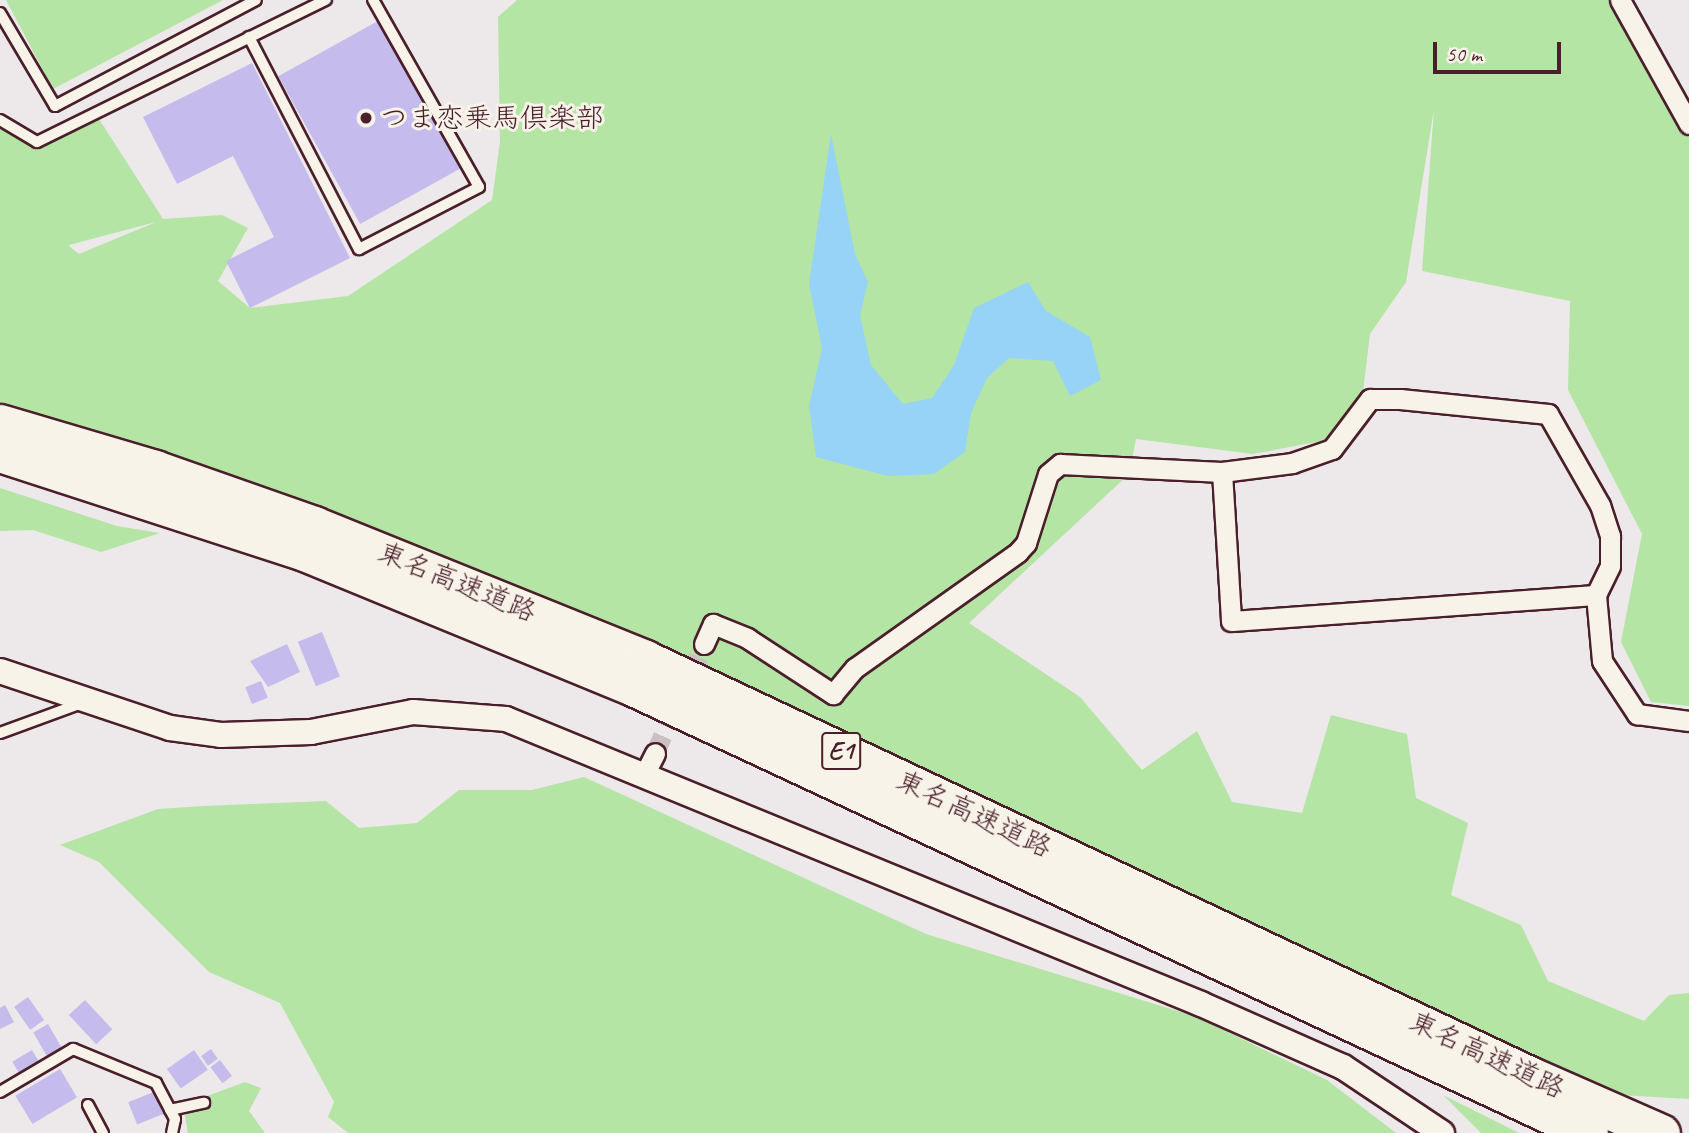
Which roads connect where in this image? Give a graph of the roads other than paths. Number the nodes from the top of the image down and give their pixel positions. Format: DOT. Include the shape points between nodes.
graph roads {
  1 [pos="256,0"];
  2 [pos="326,0"];
  3 [pos="373,0"];
  4 [pos="1620,0"];
  5 [pos="0,13"];
  6 [pos="249,37"];
  7 [pos="0,120"];
  8 [pos="1689,124"];
  9 [pos="0,423"];
  10 [pos="0,453"];
  11 [pos="1223,472"];
  12 [pos="1596,595"];
  13 [pos="704,644"];
  14 [pos="0,671"];
  15 [pos="86,701"];
  16 [pos="1689,721"];
  17 [pos="0,733"];
  18 [pos="0,1092"];
  19 [pos="204,1103"];
  20 [pos="88,1105"];
  21 [pos="170,1110"];
  22 [pos="103,1133"];
  23 [pos="172,1133"];
  24 [pos="1442,1133"];
  25 [pos="1589,1133"];
  26 [pos="1661,1133"];
  1 -- 5 [label="lane" via="55,106"];
  2 -- 6 [label="lane"];
  3 -- 6 [label="lane" via="479,187 359,249"];
  4 -- 8 [label="street"];
  6 -- 7 [label="lane" via="37,142"];
  9 -- 26 [label="highway, 東名高速道路 / E1" via="155,469 314,525 645,659"];
  10 -- 25 [label="highway, 東名高速道路 / E1" via="304,552 633,687"];
  11 -- 12 [label="street" via="1231,621"];
  11 -- 12 [label="street" via="1293,463 1332,449 1370,399 1548,414 1600,505 1610,536 1610,566"];
  11 -- 13 [label="street" via="1060,464 1048,474 1026,542 1018,552 855,668 833,694 747,638 713,624"];
  12 -- 16 [label="street" via="1602,662 1637,714"];
  14 -- 15 [label="street"];
  15 -- 17 [label="lane"];
  15 -- 24 [label="street" via="170,728 267,737 413,712 457,712 506,719 650,763 1343,1067"];
  18 -- 21 [label="lane" via="73,1049 156,1083"];
  19 -- 21 [label="lane"];
  20 -- 22 [label="lane"];
  21 -- 23 [label="lane" via="175,1119"];
}
